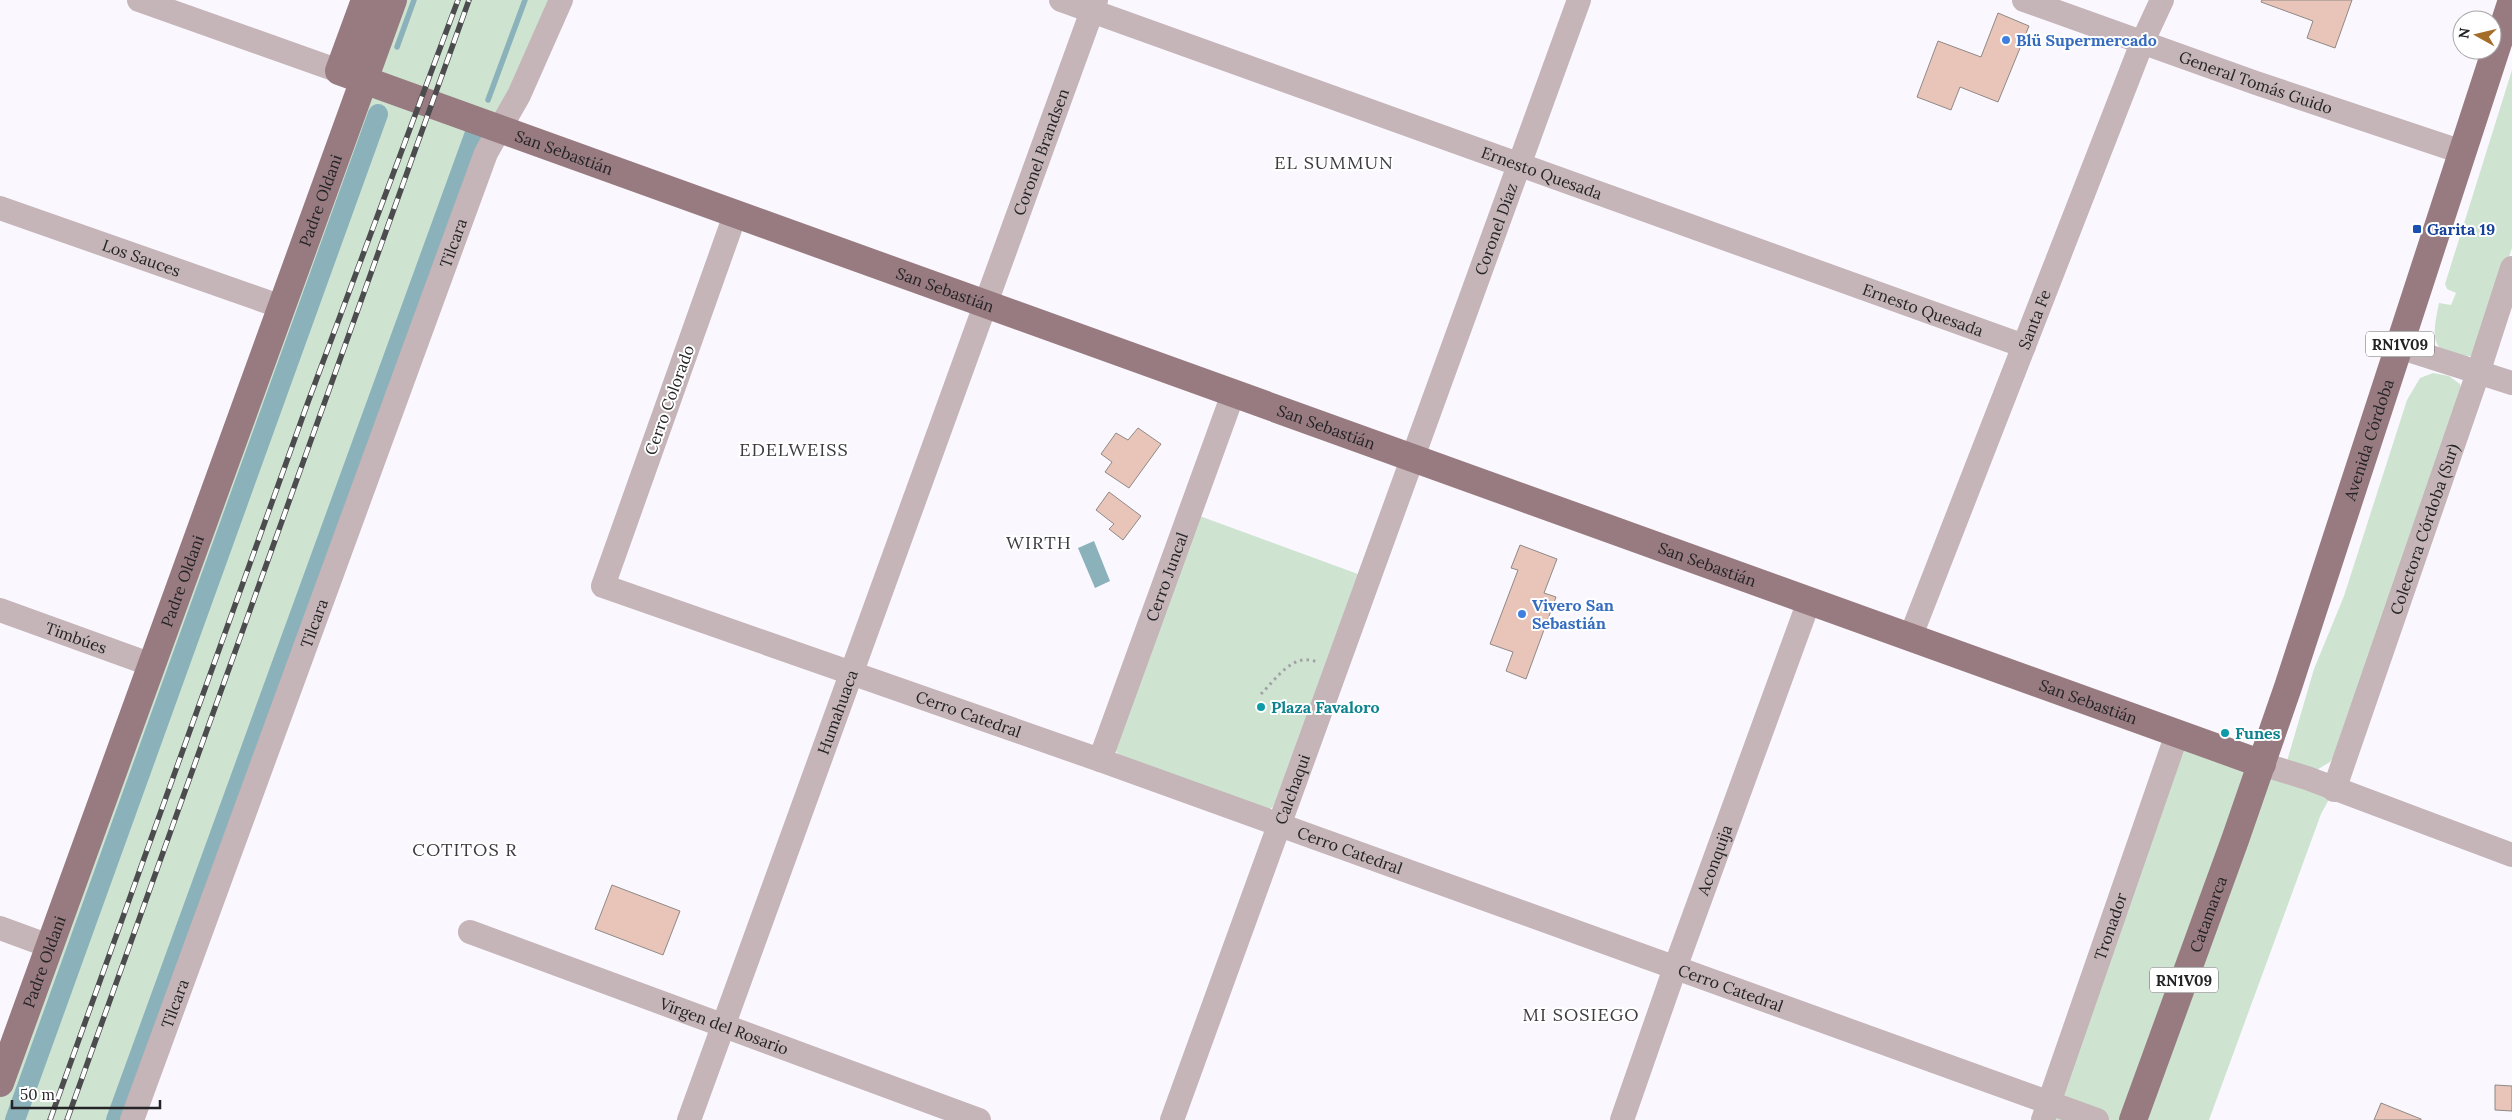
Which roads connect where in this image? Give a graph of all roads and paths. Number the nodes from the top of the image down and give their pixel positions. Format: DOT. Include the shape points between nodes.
graph roads {
  1 [pos="139,0"];
  2 [pos="365,0"];
  3 [pos="393,0"];
  4 [pos="561,0"];
  5 [pos="1061,0"];
  6 [pos="1579,0"];
  7 [pos="2024,0"];
  8 [pos="2162,0"];
  9 [pos="2512,0"];
  10 [pos="1094,6"];
  11 [pos="2142,42"];
  12 [pos="339,71"];
  13 [pos="364,80"];
  14 [pos="500,129"];
  15 [pos="2462,152"];
  16 [pos="1519,165"];
  17 [pos="0,208"];
  18 [pos="735,215"];
  19 [pos="2512,268"];
  20 [pos="985,304"];
  21 [pos="282,307"];
  22 [pos="2024,346"];
  23 [pos="2399,348"];
  24 [pos="2478,373"];
  25 [pos="2512,382"];
  26 [pos="1233,394"];
  27 [pos="1412,458"];
  28 [pos="603,586"];
  29 [pos="1809,601"];
  30 [pos="0,610"];
  31 [pos="1910,638"];
  32 [pos="152,665"];
  33 [pos="1336,670"];
  34 [pos="851,673"];
  35 [pos="1261,694"];
  36 [pos="2177,734"];
  37 [pos="1100,760"];
  38 [pos="2262,764"];
  39 [pos="2334,790"];
  40 [pos="1279,825"];
  41 [pos="2512,855"];
  42 [pos="0,928"];
  43 [pos="470,932"];
  44 [pos="50,946"];
  45 [pos="1675,968"];
  46 [pos="724,1026"];
  47 [pos="0,1083"];
  48 [pos="2046,1112"];
  49 [pos="132,1120"];
  50 [pos="689,1120"];
  51 [pos="979,1120"];
  52 [pos="1172,1120"];
  53 [pos="1622,1120"];
  54 [pos="2096,1120"];
  55 [pos="2133,1120"];
  1 -- 12 [label="street, San Sebastián"];
  2 -- 12 [label="main road"];
  3 -- 13 [label="main road, Padre Oldani"];
  4 -- 14 [label="street, Tilcara" via="519,95"];
  5 -- 10 [label="street, Ernesto Quesada"];
  6 -- 16 [label="street, Coronel Díaz"];
  7 -- 11 [label="street, General Tomás Guido"];
  8 -- 11 [label="street, Santa Fe"];
  9 -- 15 [label="main road, Avenida Córdoba / RN1V09"];
  10 -- 16 [label="street, Ernesto Quesada"];
  10 -- 20 [label="street, Coronel Brandsen"];
  11 -- 15 [label="street, General Tomás Guido"];
  11 -- 22 [label="street, Santa Fe"];
  12 -- 13 [label="main road, San Sebastián"];
  13 -- 14 [label="main road, San Sebastián"];
  13 -- 21 [label="main road, Padre Oldani"];
  14 -- 18 [label="main road, San Sebastián"];
  14 -- 49 [label="street, Tilcara" via="486,153"];
  15 -- 23 [label="main road, Avenida Córdoba / RN1V09"];
  16 -- 22 [label="street, Ernesto Quesada"];
  16 -- 27 [label="street, Coronel Díaz"];
  17 -- 21 [label="street, Los Sauces"];
  18 -- 20 [label="main road, San Sebastián"];
  18 -- 28 [label="street, Cerro Colorado"];
  19 -- 24 [label="street, Colectora Córdoba (Sur)"];
  20 -- 26 [label="main road, San Sebastián"];
  20 -- 34 [label="street, Humahuaca"];
  21 -- 32 [label="main road, Padre Oldani"];
  22 -- 31 [label="street, Santa Fe"];
  23 -- 24 [label="street"];
  23 -- 38 [label="main road, Avenida Córdoba / RN1V09"];
  24 -- 25 [label="street"];
  24 -- 39 [label="street, Colectora Córdoba (Sur)"];
  26 -- 27 [label="main road, San Sebastián"];
  26 -- 37 [label="street, Cerro Juncal"];
  27 -- 29 [label="main road, San Sebastián"];
  27 -- 33 [label="street, Calchaqui"];
  28 -- 34 [label="street, Cerro Catedral"];
  29 -- 31 [label="main road, San Sebastián"];
  29 -- 45 [label="street, Aconquija"];
  30 -- 32 [label="street, Timbúes"];
  31 -- 36 [label="main road, San Sebastián"];
  32 -- 44 [label="main road, Padre Oldani"];
  33 -- 35 [label="path" via="1307,658 1296,660"];
  33 -- 40 [label="street, Calchaqui"];
  34 -- 37 [label="street, Cerro Catedral"];
  34 -- 46 [label="street, Humahuaca"];
  36 -- 38 [label="main road, San Sebastián"];
  36 -- 48 [label="street, Tronador"];
  37 -- 40 [label="street, Cerro Catedral"];
  38 -- 39 [label="street, San Sebastián"];
  38 -- 55 [label="main road, Catamarca / RN1V09"];
  39 -- 41 [label="street, San Sebastián"];
  40 -- 45 [label="street, Cerro Catedral"];
  40 -- 52 [label="street, Calchaqui"];
  42 -- 44 [label="street"];
  43 -- 46 [label="street, Virgen del Rosario"];
  44 -- 47 [label="main road, Padre Oldani"];
  45 -- 48 [label="street, Cerro Catedral"];
  45 -- 53 [label="street, Aconquija"];
  46 -- 50 [label="street, Humahuaca"];
  46 -- 51 [label="street, Virgen del Rosario"];
  48 -- 54 [label="street, Cerro Catedral"];
}
